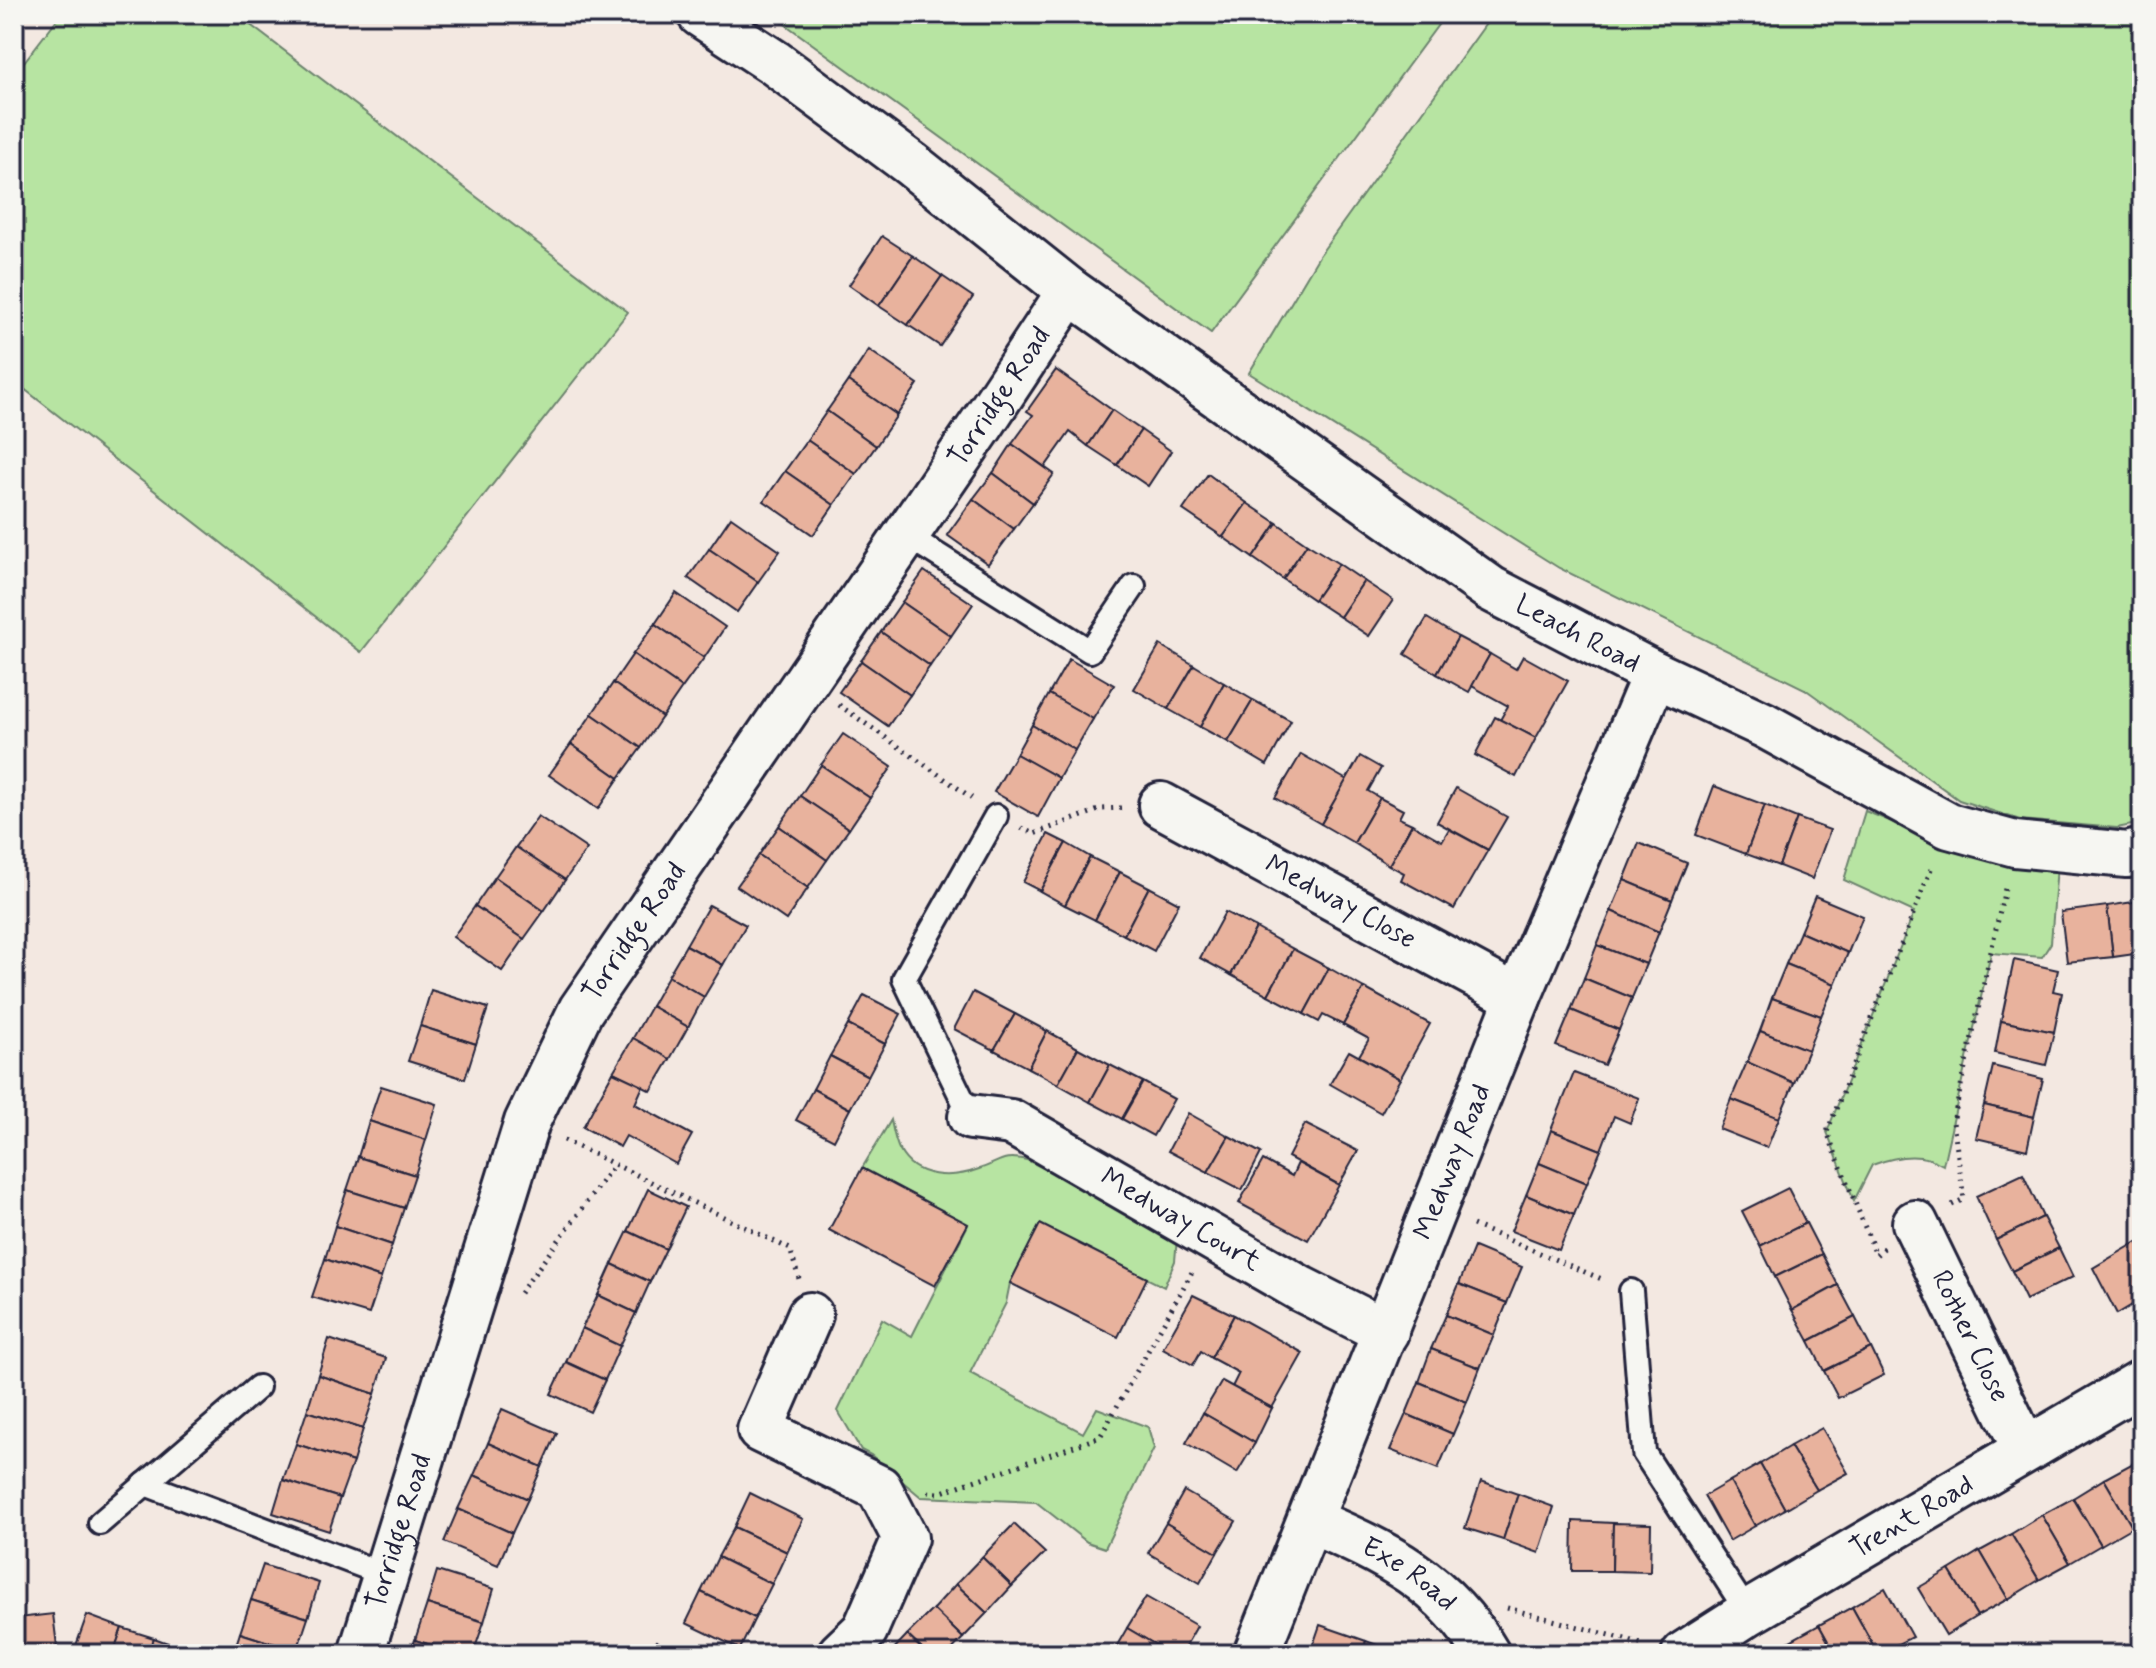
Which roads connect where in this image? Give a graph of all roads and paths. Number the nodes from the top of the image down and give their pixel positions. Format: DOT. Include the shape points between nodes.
graph roads {
  1 [pos="700,14"];
  2 [pos="1070,291"];
  3 [pos="906,535"];
  4 [pos="1134,586"];
  5 [pos="1655,674"];
  6 [pos="805,682"];
  7 [pos="1161,805"];
  8 [pos="996,816"];
  9 [pos="1949,826"];
  10 [pos="2015,844"];
  11 [pos="2142,851"];
  12 [pos="1518,998"];
  13 [pos="971,1117"];
  14 [pos="527,1122"];
  15 [pos="614,1165"];
  16 [pos="1435,1209"];
  17 [pos="1915,1223"];
  18 [pos="1211,1237"];
  19 [pos="1631,1291"];
  20 [pos="512,1304"];
  21 [pos="810,1315"];
  22 [pos="1386,1332"];
  23 [pos="2142,1382"];
  24 [pos="258,1387"];
  25 [pos="2025,1449"];
  26 [pos="145,1484"];
  27 [pos="879,1488"];
  28 [pos="1311,1521"];
  29 [pos="100,1523"];
  30 [pos="386,1575"];
  31 [pos="1497,1605"];
  32 [pos="1748,1613"];
  33 [pos="1667,1650"];
  34 [pos="361,1654"];
  35 [pos="840,1654"];
  36 [pos="1256,1654"];
  37 [pos="1487,1654"];
  1 -- 2 [label="street, Leach Road" via="911,164"];
  2 -- 3 [label="street, Torridge Road"];
  2 -- 5 [label="street, Leach Road" via="1491,589"];
  3 -- 4 [label="lane" via="1090,651"];
  3 -- 6 [label="street, Torridge Road"];
  5 -- 9 [label="street, Leach Road" via="1764,725"];
  5 -- 12 [label="street, Medway Road"];
  6 -- 8 [label="path"];
  6 -- 14 [label="street, Torridge Road" via="581,1010"];
  7 -- 8 [label="path" via="1101,809 1034,834"];
  7 -- 12 [label="street, Medway Close"];
  8 -- 13 [label="lane" via="904,979"];
  9 -- 10 [label="street, Leach Road"];
  9 -- 17 [label="path" via="1827,1132 1876,1255"];
  10 -- 11 [label="street, Leach Road" via="2127,855"];
  10 -- 17 [label="path" via="1953,1122 1964,1199"];
  12 -- 16 [label="street, Medway Road"];
  13 -- 18 [label="street, Medway Court" via="1011,1122"];
  14 -- 15 [label="path"];
  14 -- 30 [label="street, Torridge Road"];
  15 -- 20 [label="path"];
  15 -- 21 [label="path" via="790,1249"];
  16 -- 19 [label="path"];
  16 -- 22 [label="street, Medway Road"];
  17 -- 25 [label="street, Rother Close"];
  18 -- 22 [label="street, Medway Court"];
  18 -- 27 [label="path" via="1100,1437 939,1493"];
  19 -- 32 [label="lane" via="1644,1453"];
  21 -- 27 [label="street" via="760,1430"];
  22 -- 28 [label="street, Medway Road"];
  23 -- 25 [label="street, Trent Road"];
  24 -- 26 [label="lane"];
  25 -- 32 [label="street, Trent Road"];
  26 -- 29 [label="lane"];
  26 -- 30 [label="lane"];
  27 -- 35 [label="street" via="905,1538 865,1630"];
  28 -- 36 [label="street, Medway Road"];
  28 -- 37 [label="street, Exe Road" via="1376,1549 1436,1589"];
  30 -- 34 [label="street, Torridge Road"];
  31 -- 33 [label="path"];
  32 -- 33 [label="street, Trent Road"];
}
